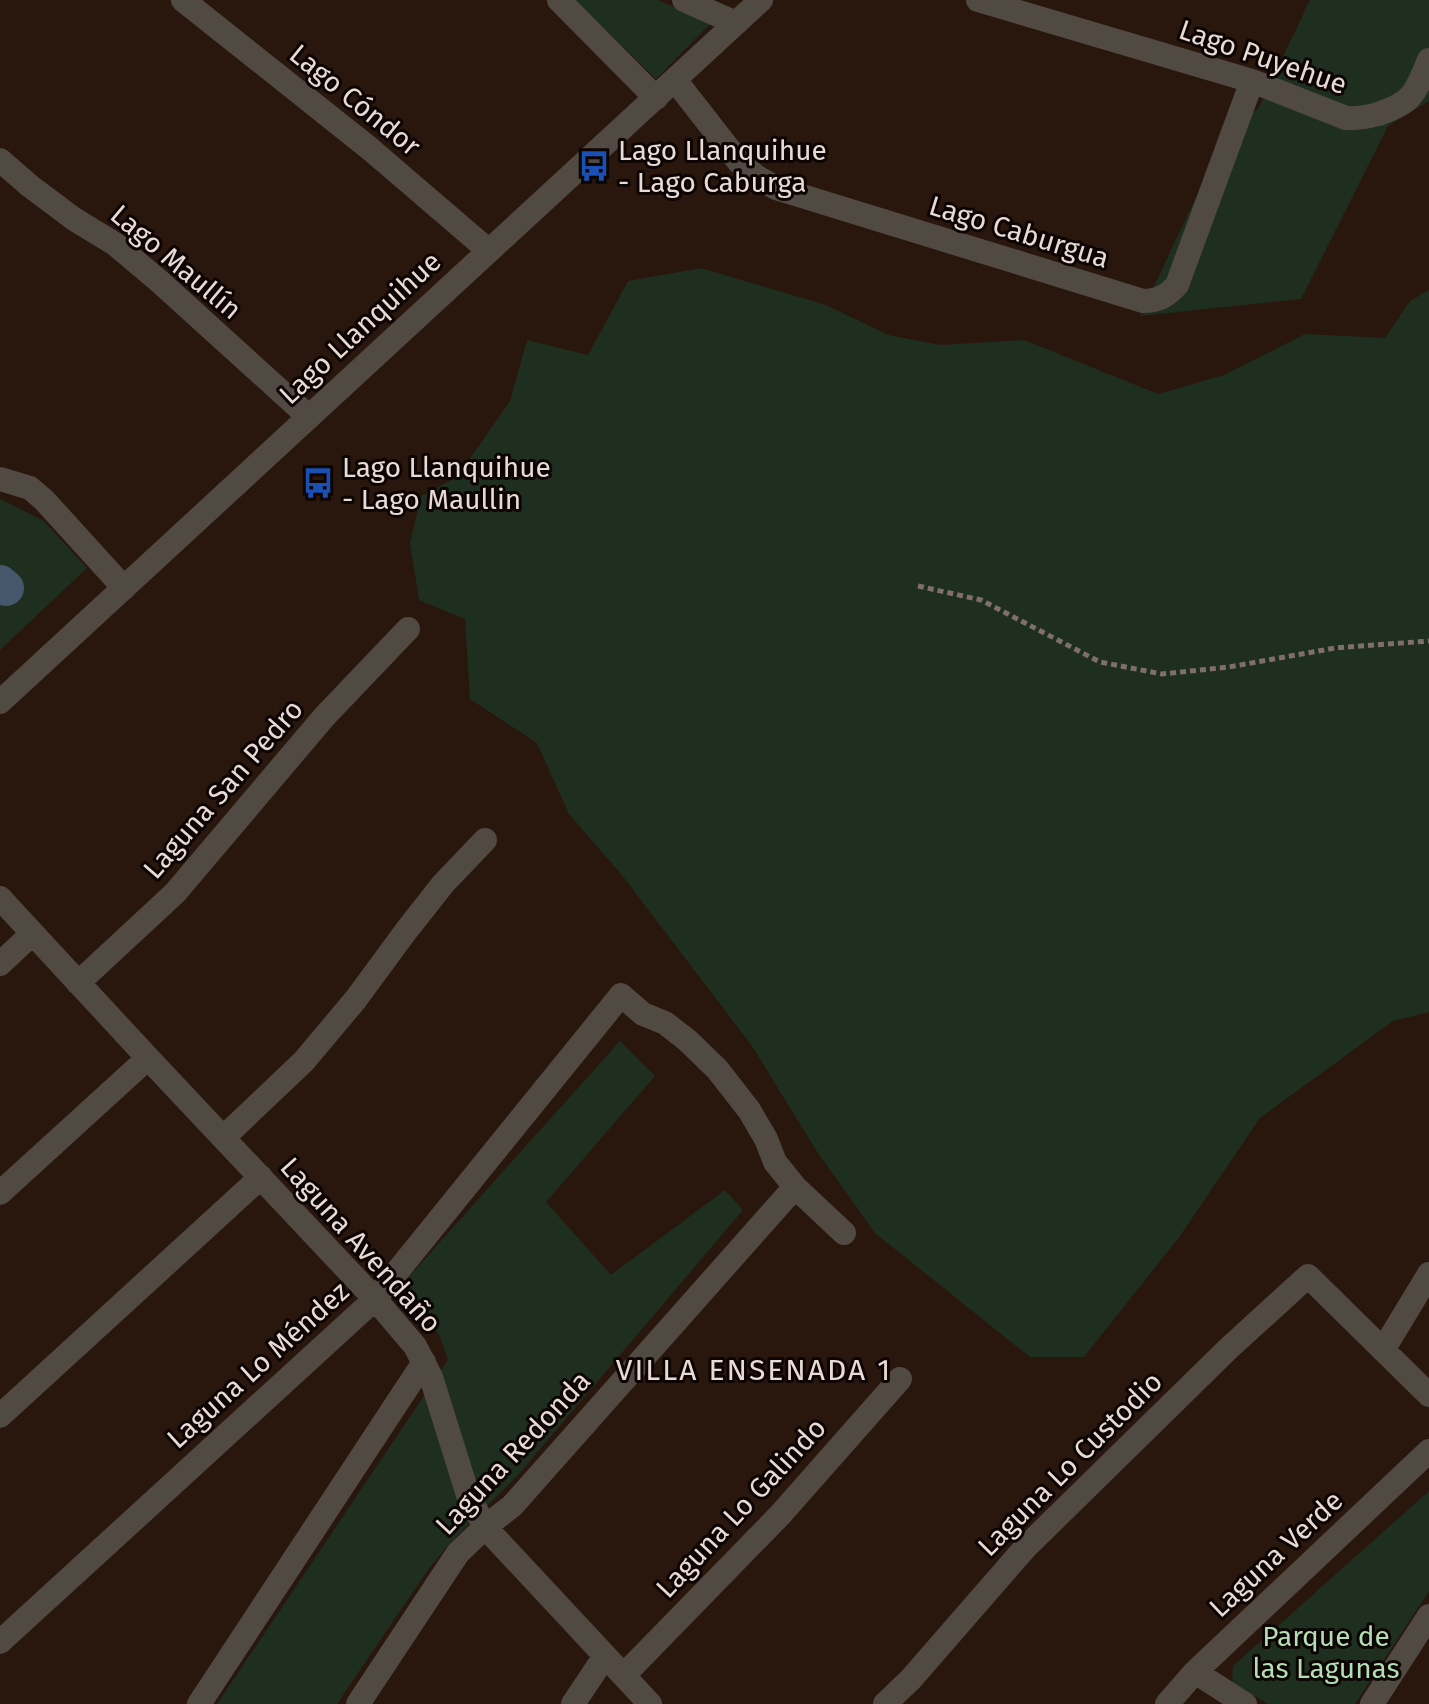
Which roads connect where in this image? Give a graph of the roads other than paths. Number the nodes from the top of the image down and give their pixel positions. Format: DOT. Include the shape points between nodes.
graph roads {
  1 [pos="183,0"];
  2 [pos="559,0"];
  3 [pos="684,0"];
  4 [pos="761,0"];
  5 [pos="978,0"];
  6 [pos="736,23"];
  7 [pos="1429,60"];
  8 [pos="675,80"];
  9 [pos="1252,81"];
  10 [pos="1423,91"];
  11 [pos="656,98"];
  12 [pos="0,160"];
  13 [pos="488,250"];
  14 [pos="309,417"];
  15 [pos="0,479"];
  16 [pos="124,588"];
  17 [pos="408,629"];
  18 [pos="0,702"];
  19 [pos="485,840"];
  20 [pos="0,898"];
  21 [pos="32,934"];
  22 [pos="0,964"];
  23 [pos="78,983"];
  24 [pos="148,1058"];
  25 [pos="223,1138"];
  26 [pos="261,1177"];
  27 [pos="795,1187"];
  28 [pos="0,1193"];
  29 [pos="844,1233"];
  30 [pos="1429,1274"];
  31 [pos="375,1299"];
  32 [pos="1383,1350"];
  33 [pos="424,1362"];
  34 [pos="900,1379"];
  35 [pos="1429,1395"];
  36 [pos="0,1416"];
  37 [pos="1429,1451"];
  38 [pos="485,1527"];
  39 [pos="1429,1616"];
  40 [pos="0,1642"];
  41 [pos="605,1656"];
  42 [pos="1195,1672"];
  43 [pos="624,1675"];
  44 [pos="199,1704"];
  45 [pos="358,1704"];
  46 [pos="573,1704"];
  47 [pos="650,1704"];
  48 [pos="885,1704"];
  49 [pos="1167,1704"];
  50 [pos="1245,1704"];
  51 [pos="1372,1704"];
  1 -- 13 [label="street, Lago Cóndor"];
  2 -- 11 [label="street"];
  3 -- 6 [label="street"];
  4 -- 6 [label="street, Lago Llanquihue"];
  5 -- 9 [label="street, Lago Puyehue"];
  6 -- 8 [label="street, Lago Llanquihue"];
  7 -- 10 [label="street"];
  8 -- 9 [label="street, Lago Caburgua" via="739,162 776,188 1143,301 1163,297 1177,285"];
  8 -- 11 [label="street, Lago Llanquihue"];
  9 -- 10 [label="street, Lago Puyehue" via="1356,119 1401,106"];
  11 -- 13 [label="street, Lago Llanquihue"];
  12 -- 14 [label="street, Lago Maullín" via="115,244"];
  13 -- 14 [label="street, Lago Llanquihue"];
  14 -- 16 [label="street, Lago Llanquihue"];
  15 -- 16 [label="street" via="30,488 44,500"];
  16 -- 18 [label="street, Lago Llanquihue"];
  17 -- 23 [label="street, Laguna San Pedro" via="324,717 175,893"];
  19 -- 25 [label="street" via="443,884 304,1061"];
  20 -- 21 [label="street, Laguna Avendaño"];
  21 -- 22 [label="street"];
  21 -- 23 [label="street, Laguna Avendaño"];
  23 -- 24 [label="street, Laguna Avendaño"];
  24 -- 25 [label="street, Laguna Avendaño"];
  24 -- 28 [label="street"];
  25 -- 26 [label="street, Laguna Avendaño"];
  26 -- 31 [label="street, Laguna Avendaño"];
  26 -- 36 [label="street"];
  27 -- 29 [label="street"];
  27 -- 31 [label="street, Laguna Lo Méndez" via="775,1162 749,1110 717,1069 665,1023 643,1014 621,995"];
  27 -- 38 [label="street, Laguna Redonda" via="512,1506"];
  30 -- 32 [label="street"];
  31 -- 33 [label="street, Laguna Avendaño"];
  31 -- 40 [label="street, Laguna Lo Méndez"];
  32 -- 35 [label="street"];
  32 -- 48 [label="street, Laguna Lo Custodio" via="1308,1276 1025,1548"];
  33 -- 38 [label="street, Laguna Avendaño" via="468,1495"];
  33 -- 44 [label="street"];
  34 -- 43 [label="street, Laguna Lo Galindo" via="780,1515"];
  37 -- 42 [label="street, Laguna Verde"];
  38 -- 41 [label="street, Laguna Avendaño"];
  38 -- 45 [label="street, Laguna Redonda" via="458,1553"];
  39 -- 51 [label="street"];
  41 -- 43 [label="street, Laguna Avendaño"];
  41 -- 46 [label="street"];
  42 -- 49 [label="street, Laguna Verde"];
  42 -- 50 [label="street"];
  43 -- 47 [label="street, Laguna Avendaño"];
}
